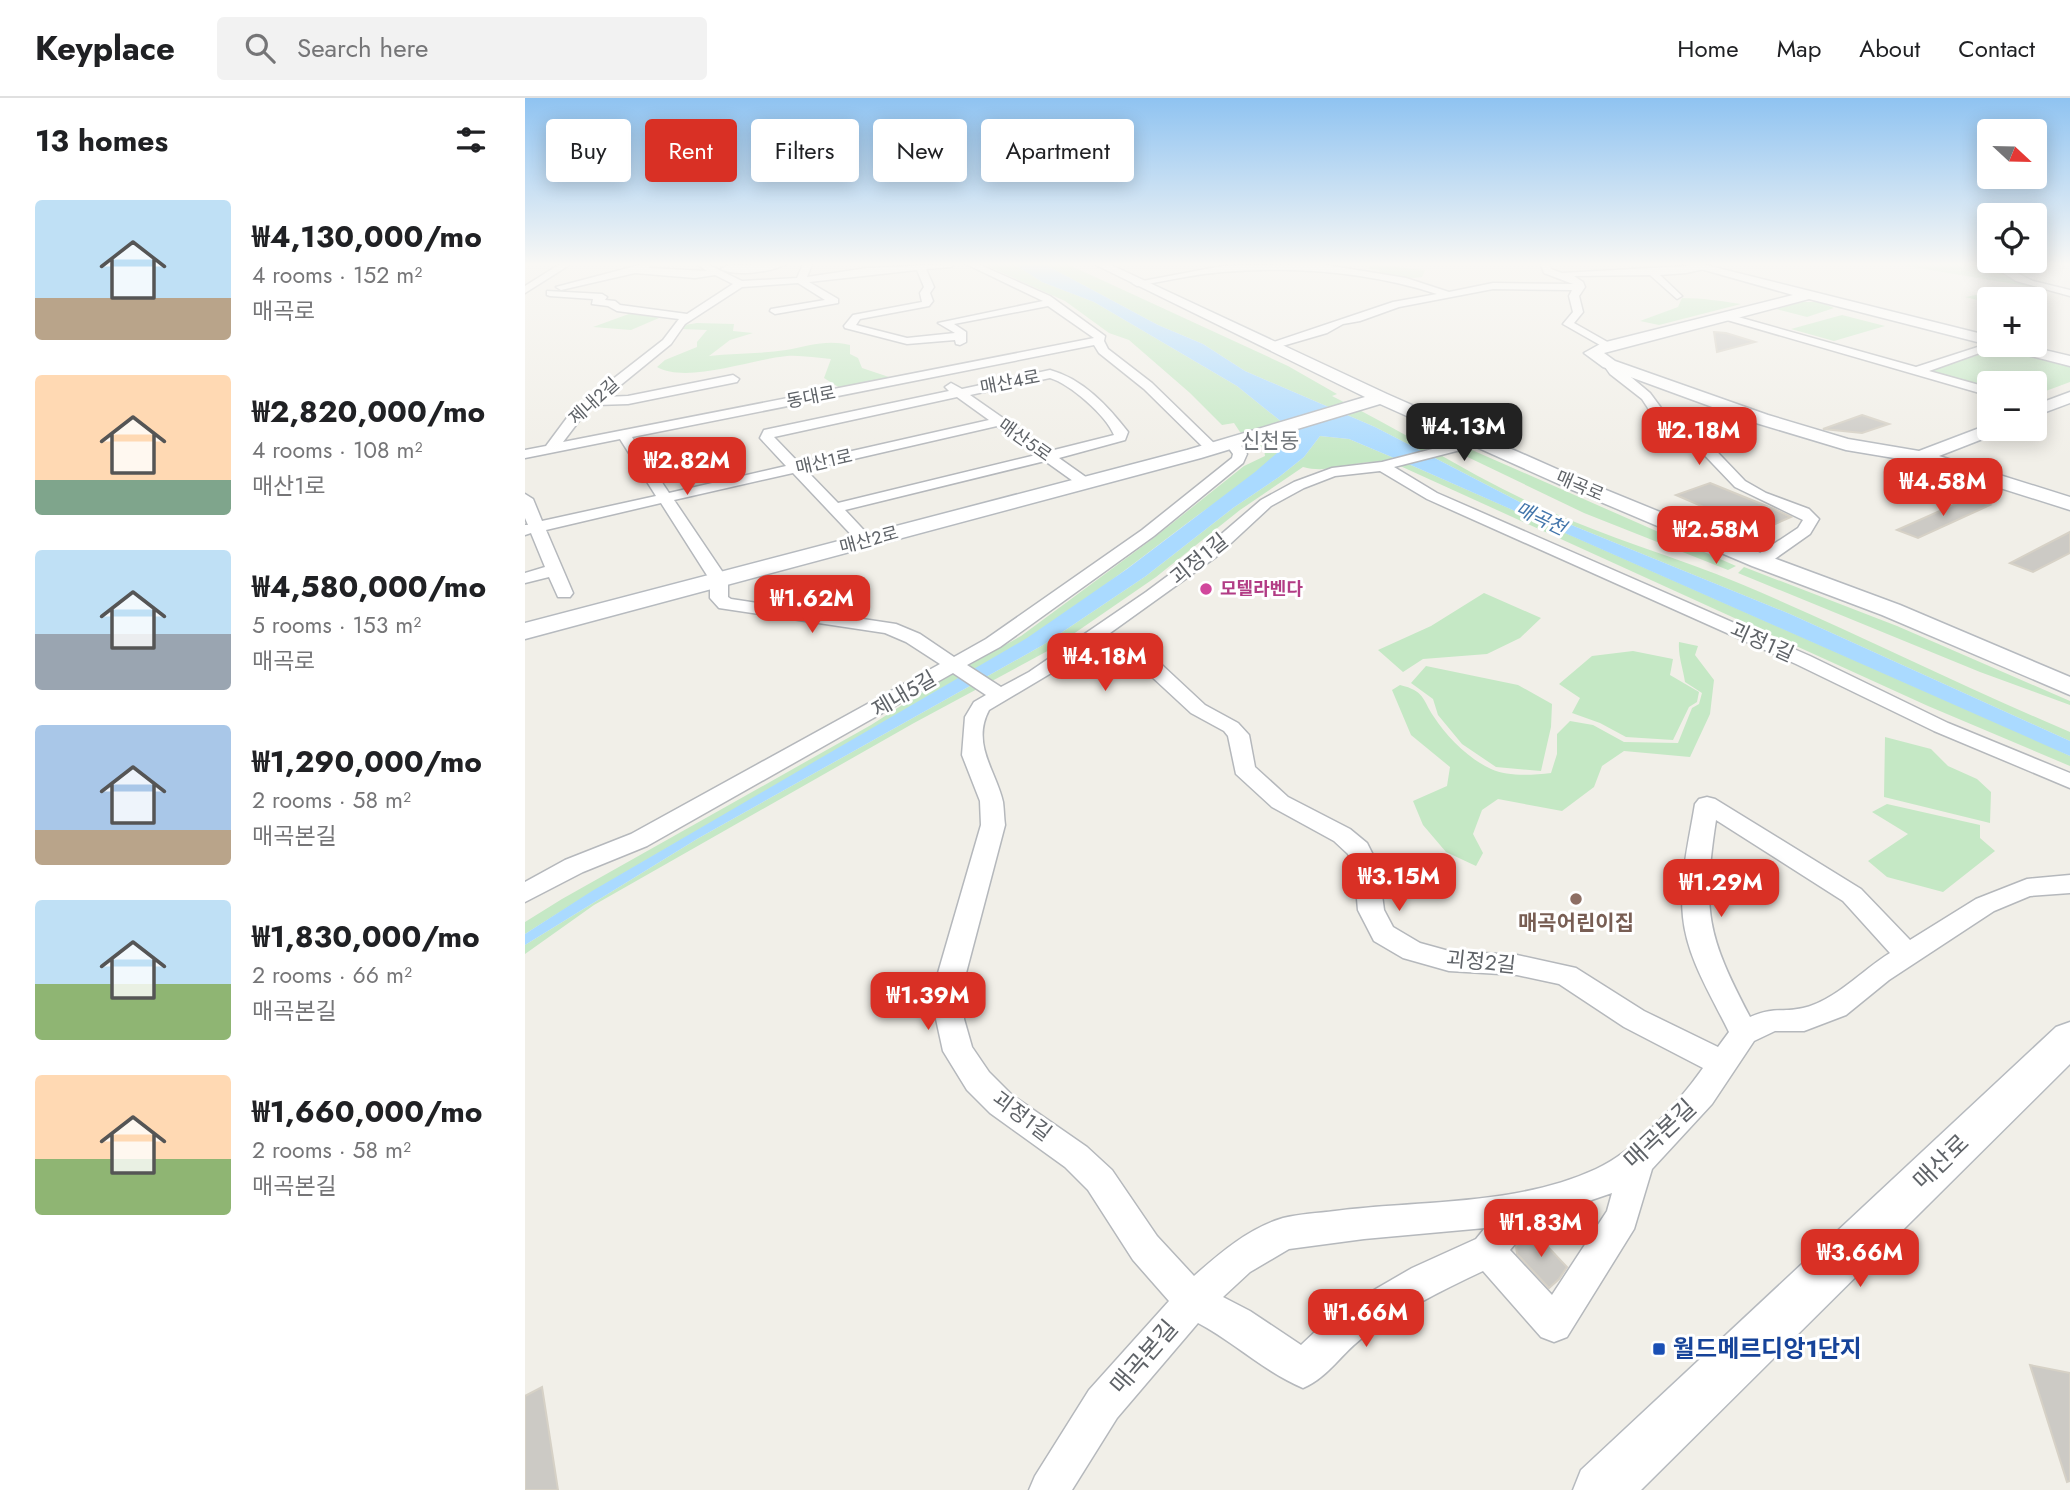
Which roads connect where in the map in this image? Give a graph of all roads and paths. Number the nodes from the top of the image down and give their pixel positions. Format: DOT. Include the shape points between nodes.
graph roads {
  1 [pos="678,329"];
  2 [pos="860,329"];
  3 [pos="955,329"];
  4 [pos="1088,329"];
  5 [pos="1235,329"];
  6 [pos="1326,329"];
  7 [pos="1574,329"];
  8 [pos="1685,329"];
  9 [pos="1769,329"];
  10 [pos="1942,329"];
  11 [pos="962,336"];
  12 [pos="1977,338"];
  13 [pos="1098,341"];
  14 [pos="1272,346"];
  15 [pos="1977,351"];
  16 [pos="1608,355"];
  17 [pos="2047,355"];
  18 [pos="2070,361"];
  19 [pos="914,362"];
  20 [pos="1916,371"];
  21 [pos="931,373"];
  22 [pos="733,379"];
  23 [pos="1977,388"];
  24 [pos="958,393"];
  25 [pos="2070,397"];
  26 [pos="1374,400"];
  27 [pos="592,401"];
  28 [pos="2047,405"];
  29 [pos="999,422"];
  30 [pos="624,435"];
  31 [pos="1977,435"];
  32 [pos="1479,441"];
  33 [pos="1229,444"];
  34 [pos="551,449"];
  35 [pos="1439,452"];
  36 [pos="525,454"];
  37 [pos="1047,456"];
  38 [pos="1921,457"];
  39 [pos="1388,464"];
  40 [pos="796,468"];
  41 [pos="1085,483"];
  42 [pos="666,498"];
  43 [pos="525,499"];
  44 [pos="2070,505"];
  45 [pos="835,508"];
  46 [pos="530,529"];
  47 [pos="866,541"];
  48 [pos="1760,561"];
  49 [pos="554,570"];
  50 [pos="525,578"];
  51 [pos="719,580"];
  52 [pos="564,593"];
  53 [pos="525,631"];
  54 [pos="1056,663"];
  55 [pos="956,667"];
  56 [pos="1155,669"];
  57 [pos="2070,687"];
  58 [pos="994,692"];
  59 [pos="2070,781"];
  60 [pos="2070,884"];
  61 [pos="525,893"];
  62 [pos="1907,954"];
  63 [pos="1744,1033"];
  64 [pos="2070,1038"];
  65 [pos="1723,1064"];
  66 [pos="1638,1162"];
  67 [pos="1526,1206"];
  68 [pos="1488,1251"];
  69 [pos="1193,1301"];
  70 [pos="1049,1490"];
  71 [pos="1601,1490"];
  1 -- 27 [label="street, 제내2길"];
  2 -- 11 [label="street" via="907,341"];
  3 -- 11 [label="street"];
  4 -- 13 [label="street" via="1101,338"];
  5 -- 14 [label="street, 매곡로"];
  6 -- 14 [label="street"];
  7 -- 16 [label="street"];
  8 -- 16 [label="street"];
  9 -- 20 [label="street"];
  10 -- 12 [label="street"];
  11 -- 19 [label="street" via="957,349 966,360 920,366"];
  13 -- 21 [label="street, 동대로"];
  13 -- 33 [label="street" via="1103,351"];
  14 -- 26 [label="street, 매곡로"];
  15 -- 20 [label="street"];
  16 -- 38 [label="street" via="1811,434"];
  16 -- 48 [label="street" via="1614,371 1646,396 1662,419 1696,438 1740,484 1811,519 1804,531"];
  17 -- 18 [label="street"];
  20 -- 23 [label="street"];
  21 -- 24 [label="street, 매산5로"];
  21 -- 30 [label="street, 동대로"];
  22 -- 27 [label="street" via="628,400"];
  24 -- 29 [label="street, 매산5로"];
  24 -- 37 [label="street, 매산4로" via="1056,375 1090,399 1122,434"];
  24 -- 40 [label="street, 매산4로" via="769,433 767,438"];
  25 -- 28 [label="street"];
  26 -- 32 [label="street, 매곡로"];
  26 -- 33 [label="street, 매산2로"];
  27 -- 34 [label="street, 제내2길" via="568,423"];
  29 -- 37 [label="street, 매산5로"];
  29 -- 40 [label="street, 매산1로"];
  30 -- 34 [label="street, 동대로"];
  30 -- 42 [label="street"];
  31 -- 38 [label="street"];
  32 -- 35 [label="street"];
  32 -- 48 [label="street, 매곡로"];
  33 -- 41 [label="street, 매산2로"];
  33 -- 55 [label="street, 제내5길" via="1240,454 1238,460 1179,508"];
  34 -- 36 [label="street, 동대로"];
  35 -- 39 [label="street"];
  37 -- 41 [label="street, 매산5로"];
  37 -- 45 [label="street, 매산4로"];
  38 -- 44 [label="street"];
  39 -- 54 [label="street, 괴정1길" via="1332,472 1266,503 1210,553"];
  39 -- 59 [label="street, 괴정1길" via="1432,496"];
  40 -- 42 [label="street, 매산1로"];
  40 -- 45 [label="street, 매산4로"];
  41 -- 47 [label="street, 매산2로"];
  42 -- 46 [label="street, 매산1로"];
  42 -- 51 [label="street"];
  43 -- 46 [label="street"];
  45 -- 47 [label="street, 매산4로"];
  46 -- 49 [label="street"];
  47 -- 51 [label="street, 매산2로"];
  48 -- 57 [label="street, 매곡로" via="1903,615"];
  49 -- 50 [label="street"];
  49 -- 52 [label="street"];
  51 -- 53 [label="street, 매산2로"];
  51 -- 55 [label="street" via="719,598 725,604 889,628"];
  54 -- 56 [label="street" via="1092,672 1132,674"];
  54 -- 58 [label="street, 괴정1길"];
  55 -- 58 [label="street"];
  55 -- 61 [label="street, 제내5길" via="639,840 574,866"];
  56 -- 65 [label="street, 괴정2길" via="1198,709 1231,727 1238,735 1244,769 1280,802 1342,835 1358,849 1366,865 1371,910 1383,934 1412,951 1450,961 1517,965 1566,975 1634,1019"];
  58 -- 69 [label="street, 괴정1길" via="975,717 973,755 991,801 993,825 952,973 950,1019 958,1051 1001,1104 1076,1157 1100,1180 1146,1248"];
  60 -- 62 [label="street" via="2027,888 1985,905"];
  62 -- 63 [label="street" via="1836,1007 1804,1020 1772,1020"];
  62 -- 63 [label="street" via="1852,895 1707,804 1697,869 1696,918 1713,972"];
  63 -- 65 [label="street, 매곡본길"];
  64 -- 71 [label="street, 매산로"];
  65 -- 66 [label="street, 매곡본길" via="1701,1095"];
  66 -- 67 [label="street, 매곡본길" via="1607,1181"];
  66 -- 68 [label="street" via="1622,1218 1554,1324"];
  67 -- 68 [label="street"];
  67 -- 69 [label="street, 매곡본길" via="1284,1234 1238,1260"];
  68 -- 69 [label="street" via="1425,1280 1349,1325 1303,1369 1237,1324"];
  69 -- 70 [label="street, 매곡본길" via="1103,1404"];
}
